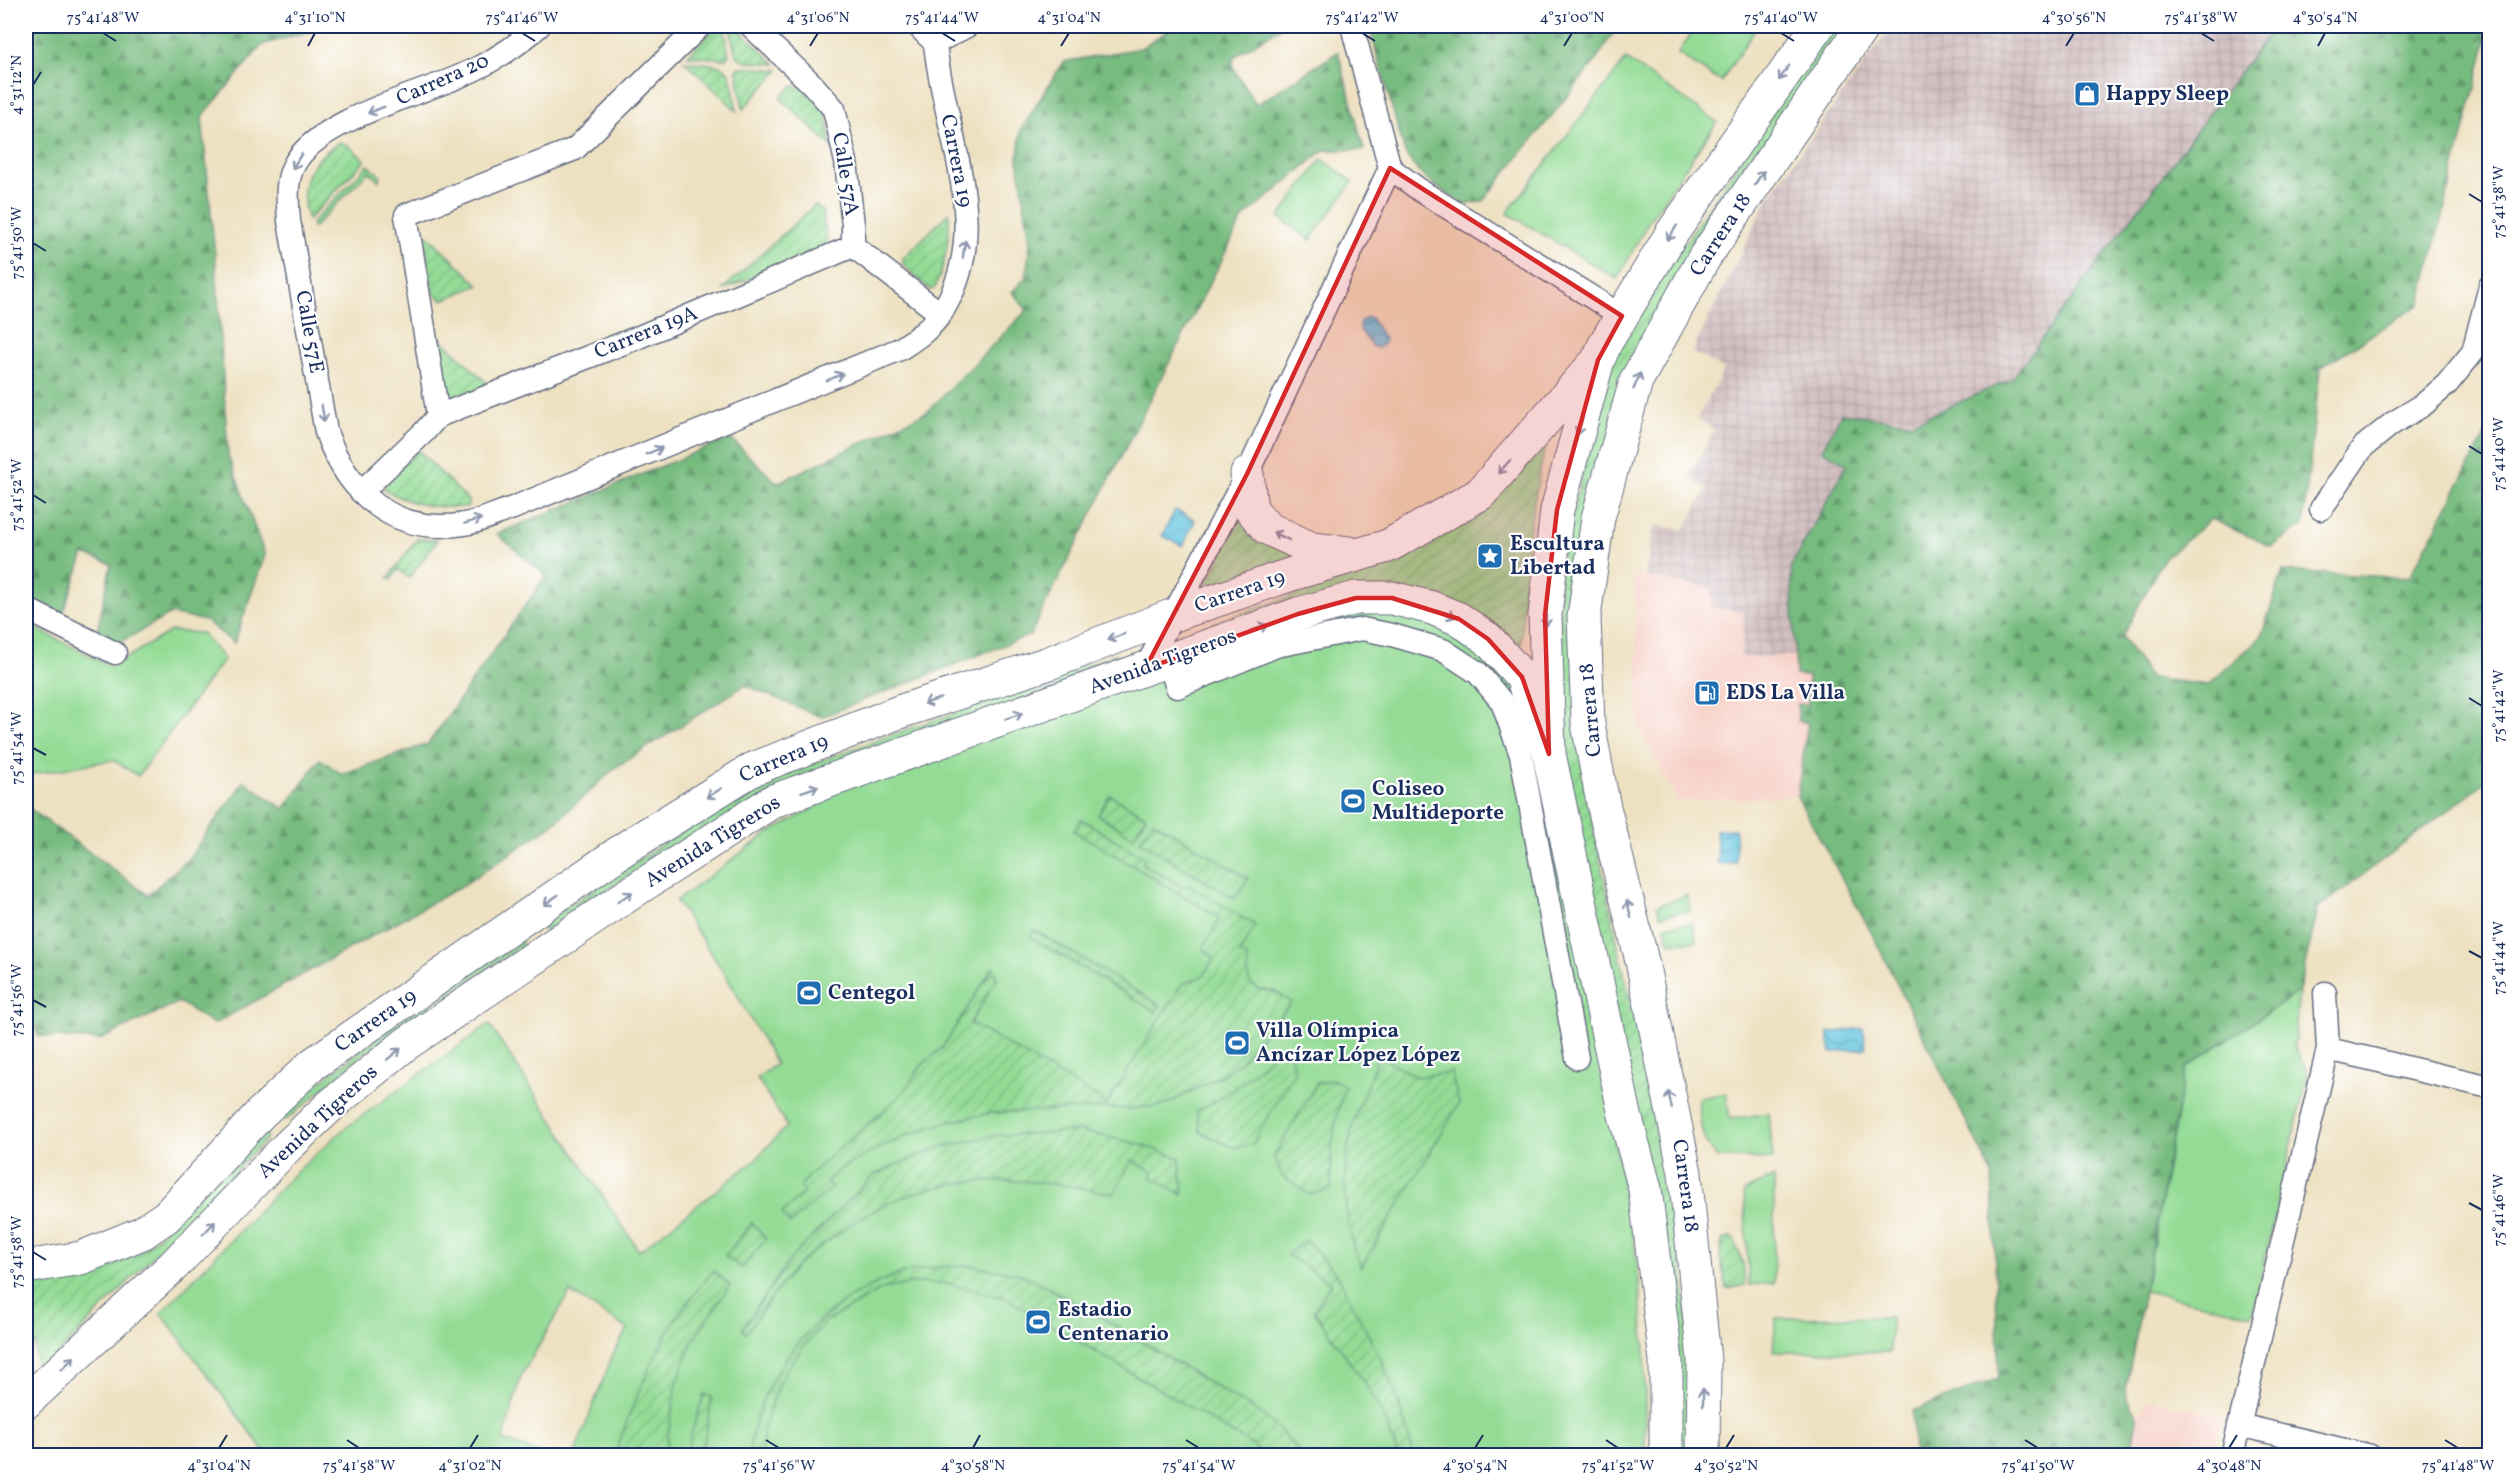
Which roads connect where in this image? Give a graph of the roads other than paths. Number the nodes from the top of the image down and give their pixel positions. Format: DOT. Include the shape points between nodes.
graph roads {
  1 [pos="538,26"];
  2 [pos="700,26"];
  3 [pos="751,26"];
  4 [pos="918,26"];
  5 [pos="967,26"];
  6 [pos="1352,26"];
  7 [pos="1818,26"];
  8 [pos="1863,26"];
  9 [pos="935,43"];
  10 [pos="341,124"];
  11 [pos="1390,168"];
  12 [pos="853,246"];
  13 [pos="2490,286"];
  14 [pos="941,314"];
  15 [pos="1622,316"];
  16 [pos="1598,360"];
  17 [pos="438,416"];
  18 [pos="1247,474"];
  19 [pos="361,492"];
  20 [pos="2321,509"];
  21 [pos="415,522"];
  22 [pos="1357,554"];
  23 [pos="26,609"];
  24 [pos="1171,616"];
  25 [pos="115,653"];
  26 [pos="1156,664"];
  27 [pos="1549,754"];
  28 [pos="2325,993"];
  29 [pos="2328,1049"];
  30 [pos="1577,1058"];
  31 [pos="2490,1087"];
  32 [pos="26,1267"];
  33 [pos="26,1402"];
  34 [pos="2239,1425"];
  35 [pos="1666,1455"];
  36 [pos="1703,1455"];
  37 [pos="2232,1455"];
  38 [pos="2370,1455"];
  1 -- 10 [label="street, Carrera 20, one-way" via="502,54 460,76"];
  2 -- 17 [label="street" via="575,149 406,215"];
  3 -- 12 [label="street, Calle 57A" via="834,109 846,162"];
  4 -- 9 [label="street"];
  5 -- 9 [label="street"];
  6 -- 11 [label="street"];
  7 -- 15 [label="street, Carrera 18, one-way" via="1672,233"];
  36 -- 8 [label="street, Carrera 18, one-way" via="1704,1360 1685,1173 1588,724 1584,617 1598,518 1636,381 1704,258"];
  14 -- 9 [label="street, Carrera 19, one-way" via="956,283 967,229 966,201 938,76"];
  10 -- 19 [label="street, Calle 57E, one-way" via="320,135 302,153 292,168 287,189 289,221 326,432 339,462"];
  11 -- 15 [label="street"];
  11 -- 18 [label="street"];
  12 -- 14 [label="street, Calle 57A"];
  12 -- 17 [label="street, Carrera 19A" via="639,337"];
  13 -- 20 [label="street" via="2473,352 2424,405 2363,447"];
  21 -- 14 [label="street, Carrera 19, one-way" via="465,524 513,508 900,349"];
  15 -- 16 [label="street, Carrera 18"];
  16 -- 22 [label="street, Carrera 19, one-way" via="1480,494 1388,546"];
  16 -- 27 [label="street, Carrera 18, one-way" via="1557,510 1545,615"];
  17 -- 19 [label="street"];
  22 -- 18 [label="street, one-way" via="1312,549 1267,528 1251,509"];
  18 -- 24 [label="street"];
  19 -- 21 [label="street, Calle 57E" via="379,508"];
  22 -- 24 [label="street, Carrera 19"];
  23 -- 25 [label="street"];
  24 -- 26 [label="street"];
  24 -- 32 [label="street, Carrera 19, one-way" via="1046,664 899,712 753,769 630,844 313,1064 260,1114 167,1216 116,1245 81,1258"];
  26 -- 27 [label="street, Avenida Tigreros, one-way" via="1356,598 1392,598 1459,619 1488,639 1522,676"];
  26 -- 30 [label="street" via="1177,687 1276,646 1362,629 1443,650 1478,673 1502,702 1521,755"];
  33 -- 26 [label="street, Avenida Tigreros, one-way" via="174,1265 331,1105 406,1044 643,885 773,801"];
  27 -- 35 [label="street, Carrera 18" via="1620,1092 1645,1189 1666,1361"];
  28 -- 29 [label="street"];
  29 -- 31 [label="street"];
  29 -- 34 [label="street"];
  34 -- 37 [label="street"];
  34 -- 38 [label="street"];
}
